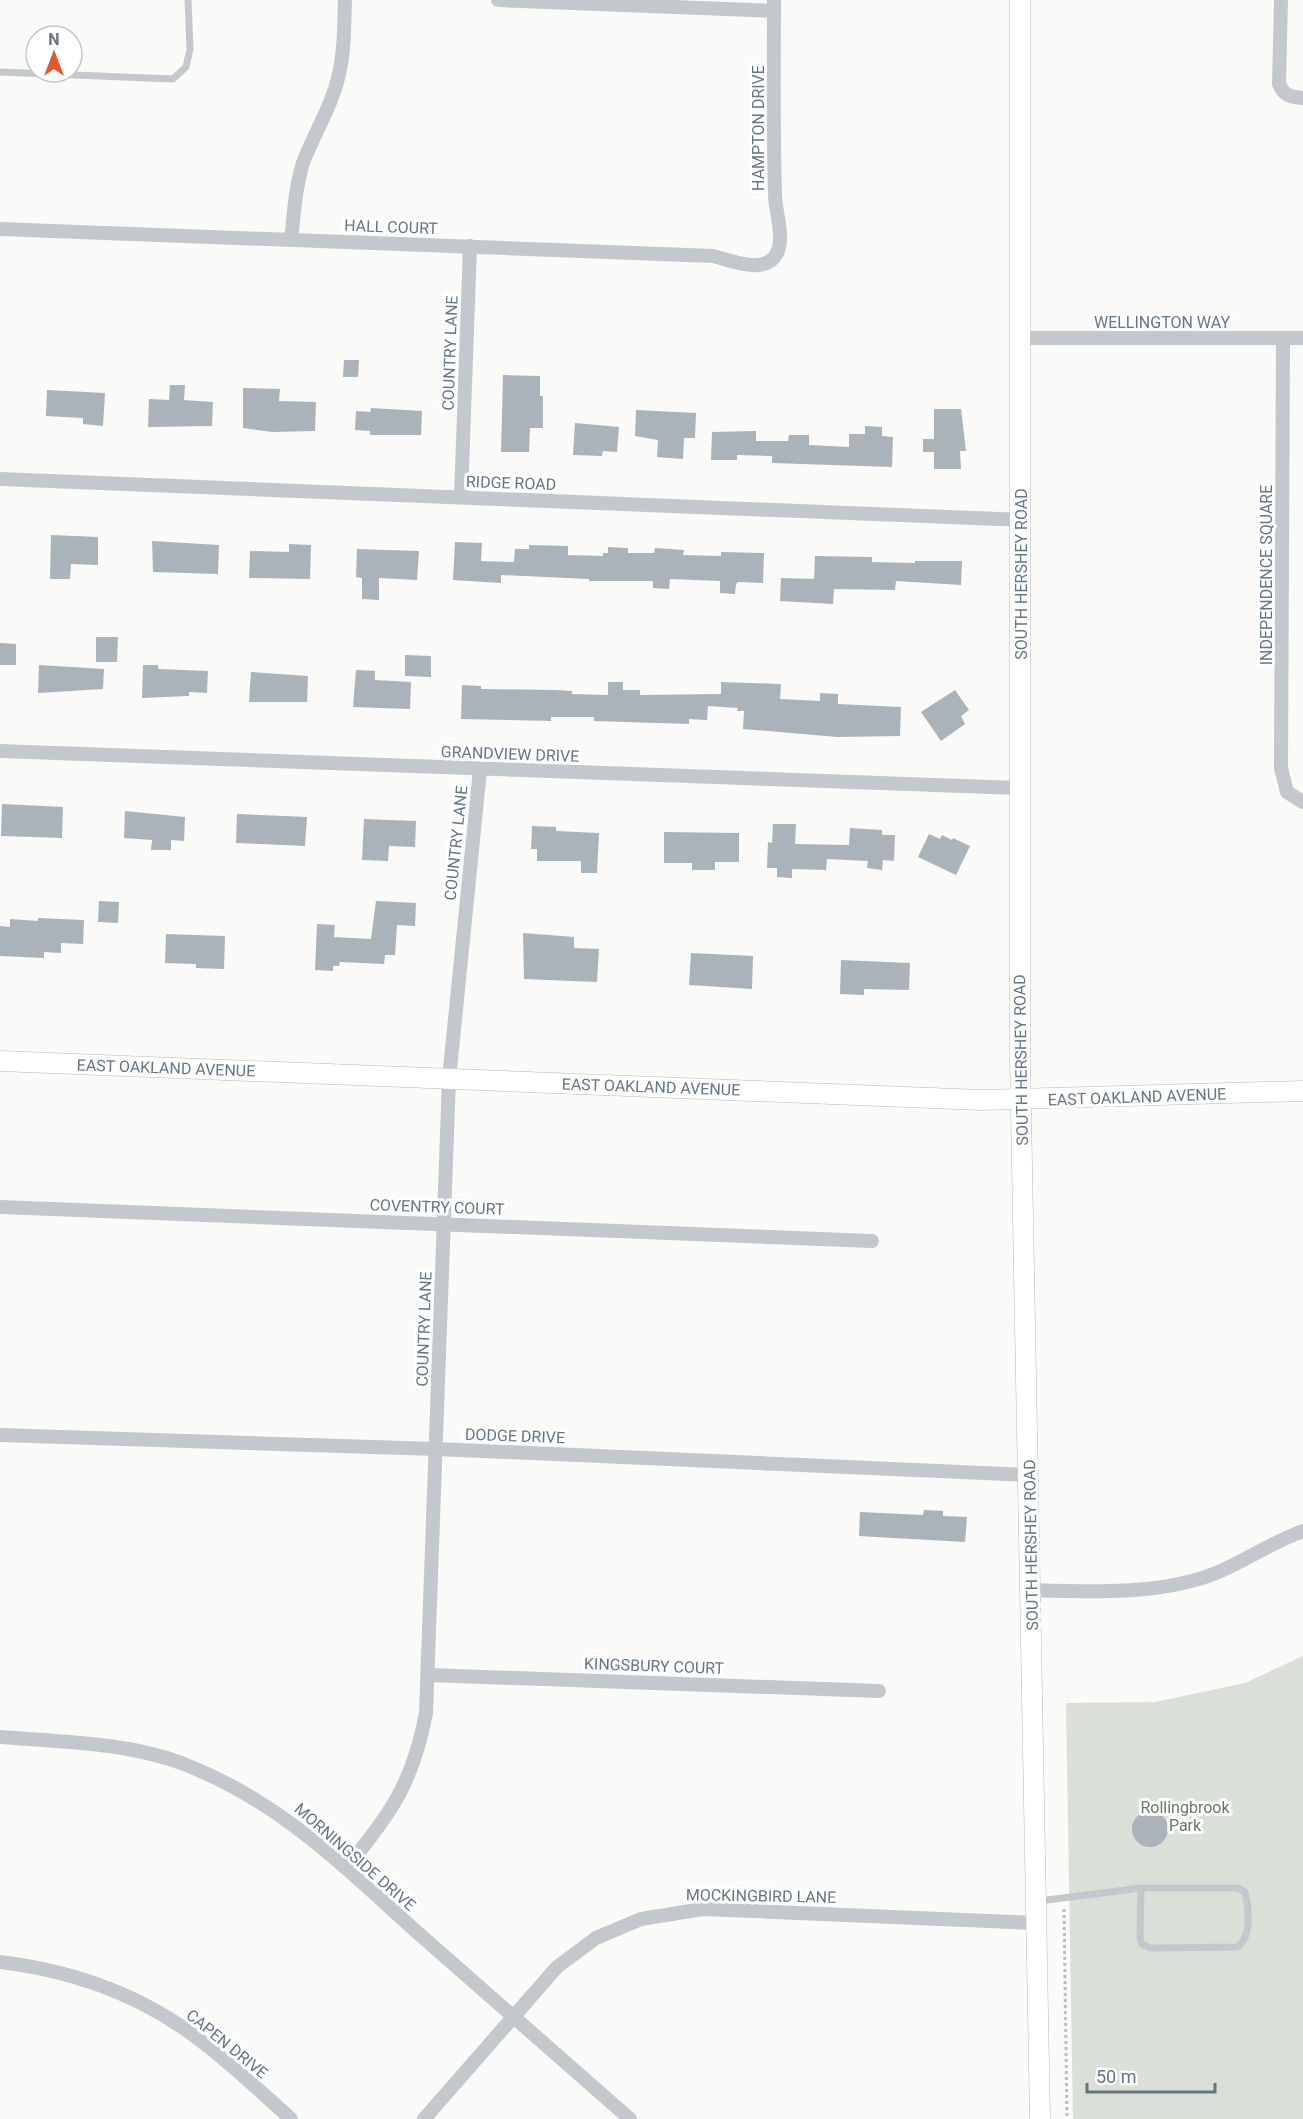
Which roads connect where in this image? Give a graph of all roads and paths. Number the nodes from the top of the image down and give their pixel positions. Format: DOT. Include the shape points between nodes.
graph roads {
  1 [pos="188,0"];
  2 [pos="345,0"];
  3 [pos="498,0"];
  4 [pos="1020,0"];
  5 [pos="1281,0"];
  6 [pos="774,5"];
  7 [pos="0,72"];
  8 [pos="1303,98"];
  9 [pos="0,228"];
  10 [pos="291,240"];
  11 [pos="470,246"];
  12 [pos="777,255"];
  13 [pos="1021,338"];
  14 [pos="1283,338"];
  15 [pos="1303,338"];
  16 [pos="0,479"];
  17 [pos="461,497"];
  18 [pos="1022,520"];
  19 [pos="0,751"];
  20 [pos="480,770"];
  21 [pos="1020,788"];
  22 [pos="1303,802"];
  23 [pos="0,1061"];
  24 [pos="449,1079"];
  25 [pos="1303,1091"];
  26 [pos="1021,1100"];
  27 [pos="0,1208"];
  28 [pos="444,1224"];
  29 [pos="872,1241"];
  30 [pos="0,1435"];
  31 [pos="437,1449"];
  32 [pos="1029,1475"];
  33 [pos="1303,1531"];
  34 [pos="1032,1590"];
  35 [pos="429,1675"];
  36 [pos="879,1691"];
  37 [pos="0,1737"];
  38 [pos="346,1868"];
  39 [pos="1141,1888"];
  40 [pos="1064,1898"];
  41 [pos="1036,1902"];
  42 [pos="1037,1923"];
  43 [pos="0,1962"];
  44 [pos="515,2018"];
  45 [pos="291,2119"];
  46 [pos="424,2119"];
  47 [pos="630,2119"];
  48 [pos="1040,2119"];
  49 [pos="1067,2119"];
  1 -- 7 [label="lane" via="190,49 186,67 172,80"];
  2 -- 10 [label="street" via="340,69 332,98 303,164"];
  3 -- 6 [label="street"];
  4 -- 13 [label="main road, SOUTH HERSHEY ROAD"];
  5 -- 8 [label="street" via="1279,84 1284,94"];
  6 -- 12 [label="street, HAMPTON DRIVE"];
  9 -- 10 [label="street, HALL COURT"];
  10 -- 11 [label="street, HALL COURT"];
  11 -- 12 [label="street, HALL COURT" via="713,256 753,266"];
  11 -- 17 [label="street, COUNTRY LANE"];
  13 -- 14 [label="street, WELLINGTON WAY"];
  13 -- 18 [label="main road, SOUTH HERSHEY ROAD"];
  14 -- 15 [label="street, WELLINGTON WAY"];
  14 -- 22 [label="street, INDEPENDENCE SQUARE" via="1281,768 1287,792"];
  16 -- 17 [label="street, RIDGE ROAD"];
  17 -- 18 [label="street, RIDGE ROAD"];
  18 -- 21 [label="main road, SOUTH HERSHEY ROAD"];
  19 -- 20 [label="street, GRANDVIEW DRIVE"];
  20 -- 21 [label="street, GRANDVIEW DRIVE"];
  20 -- 24 [label="street, COUNTRY LANE"];
  21 -- 26 [label="main road, SOUTH HERSHEY ROAD"];
  23 -- 24 [label="main road, EAST OAKLAND AVENUE"];
  24 -- 26 [label="main road, EAST OAKLAND AVENUE"];
  24 -- 28 [label="street, COUNTRY LANE"];
  25 -- 26 [label="main road, EAST OAKLAND AVENUE"];
  26 -- 32 [label="main road, SOUTH HERSHEY ROAD"];
  27 -- 28 [label="street, COVENTRY COURT"];
  28 -- 29 [label="street, COVENTRY COURT"];
  28 -- 31 [label="street, COUNTRY LANE"];
  30 -- 31 [label="street, DODGE DRIVE"];
  31 -- 32 [label="street, DODGE DRIVE"];
  31 -- 35 [label="street, COUNTRY LANE"];
  32 -- 34 [label="main road, SOUTH HERSHEY ROAD"];
  33 -- 34 [label="street" via="1224,1570 1176,1585"];
  34 -- 41 [label="main road, SOUTH HERSHEY ROAD"];
  35 -- 36 [label="street, KINGSBURY COURT"];
  35 -- 38 [label="street, COUNTRY LANE" via="420,1746 409,1777 383,1824"];
  37 -- 38 [label="street, MORNINGSIDE DRIVE" via="110,1747 182,1764 267,1805"];
  38 -- 44 [label="street, MORNINGSIDE DRIVE"];
  39 -- 39 [label="lane" via="1238,1888 1247,1899 1244,1943 1237,1947 1150,1948 1140,1938"];
  39 -- 40 [label="lane"];
  40 -- 41 [label="lane"];
  40 -- 49 [label="path"];
  41 -- 42 [label="main road, SOUTH HERSHEY ROAD"];
  42 -- 44 [label="street, MOCKINGBIRD LANE" via="703,1909 664,1913 612,1930 569,1957"];
  42 -- 48 [label="main road, SOUTH HERSHEY ROAD"];
  43 -- 45 [label="street, CAPEN DRIVE" via="62,1973 146,2005 205,2043"];
  44 -- 46 [label="street, MOCKINGBIRD LANE"];
  44 -- 47 [label="street, MORNINGSIDE DRIVE"];
}
